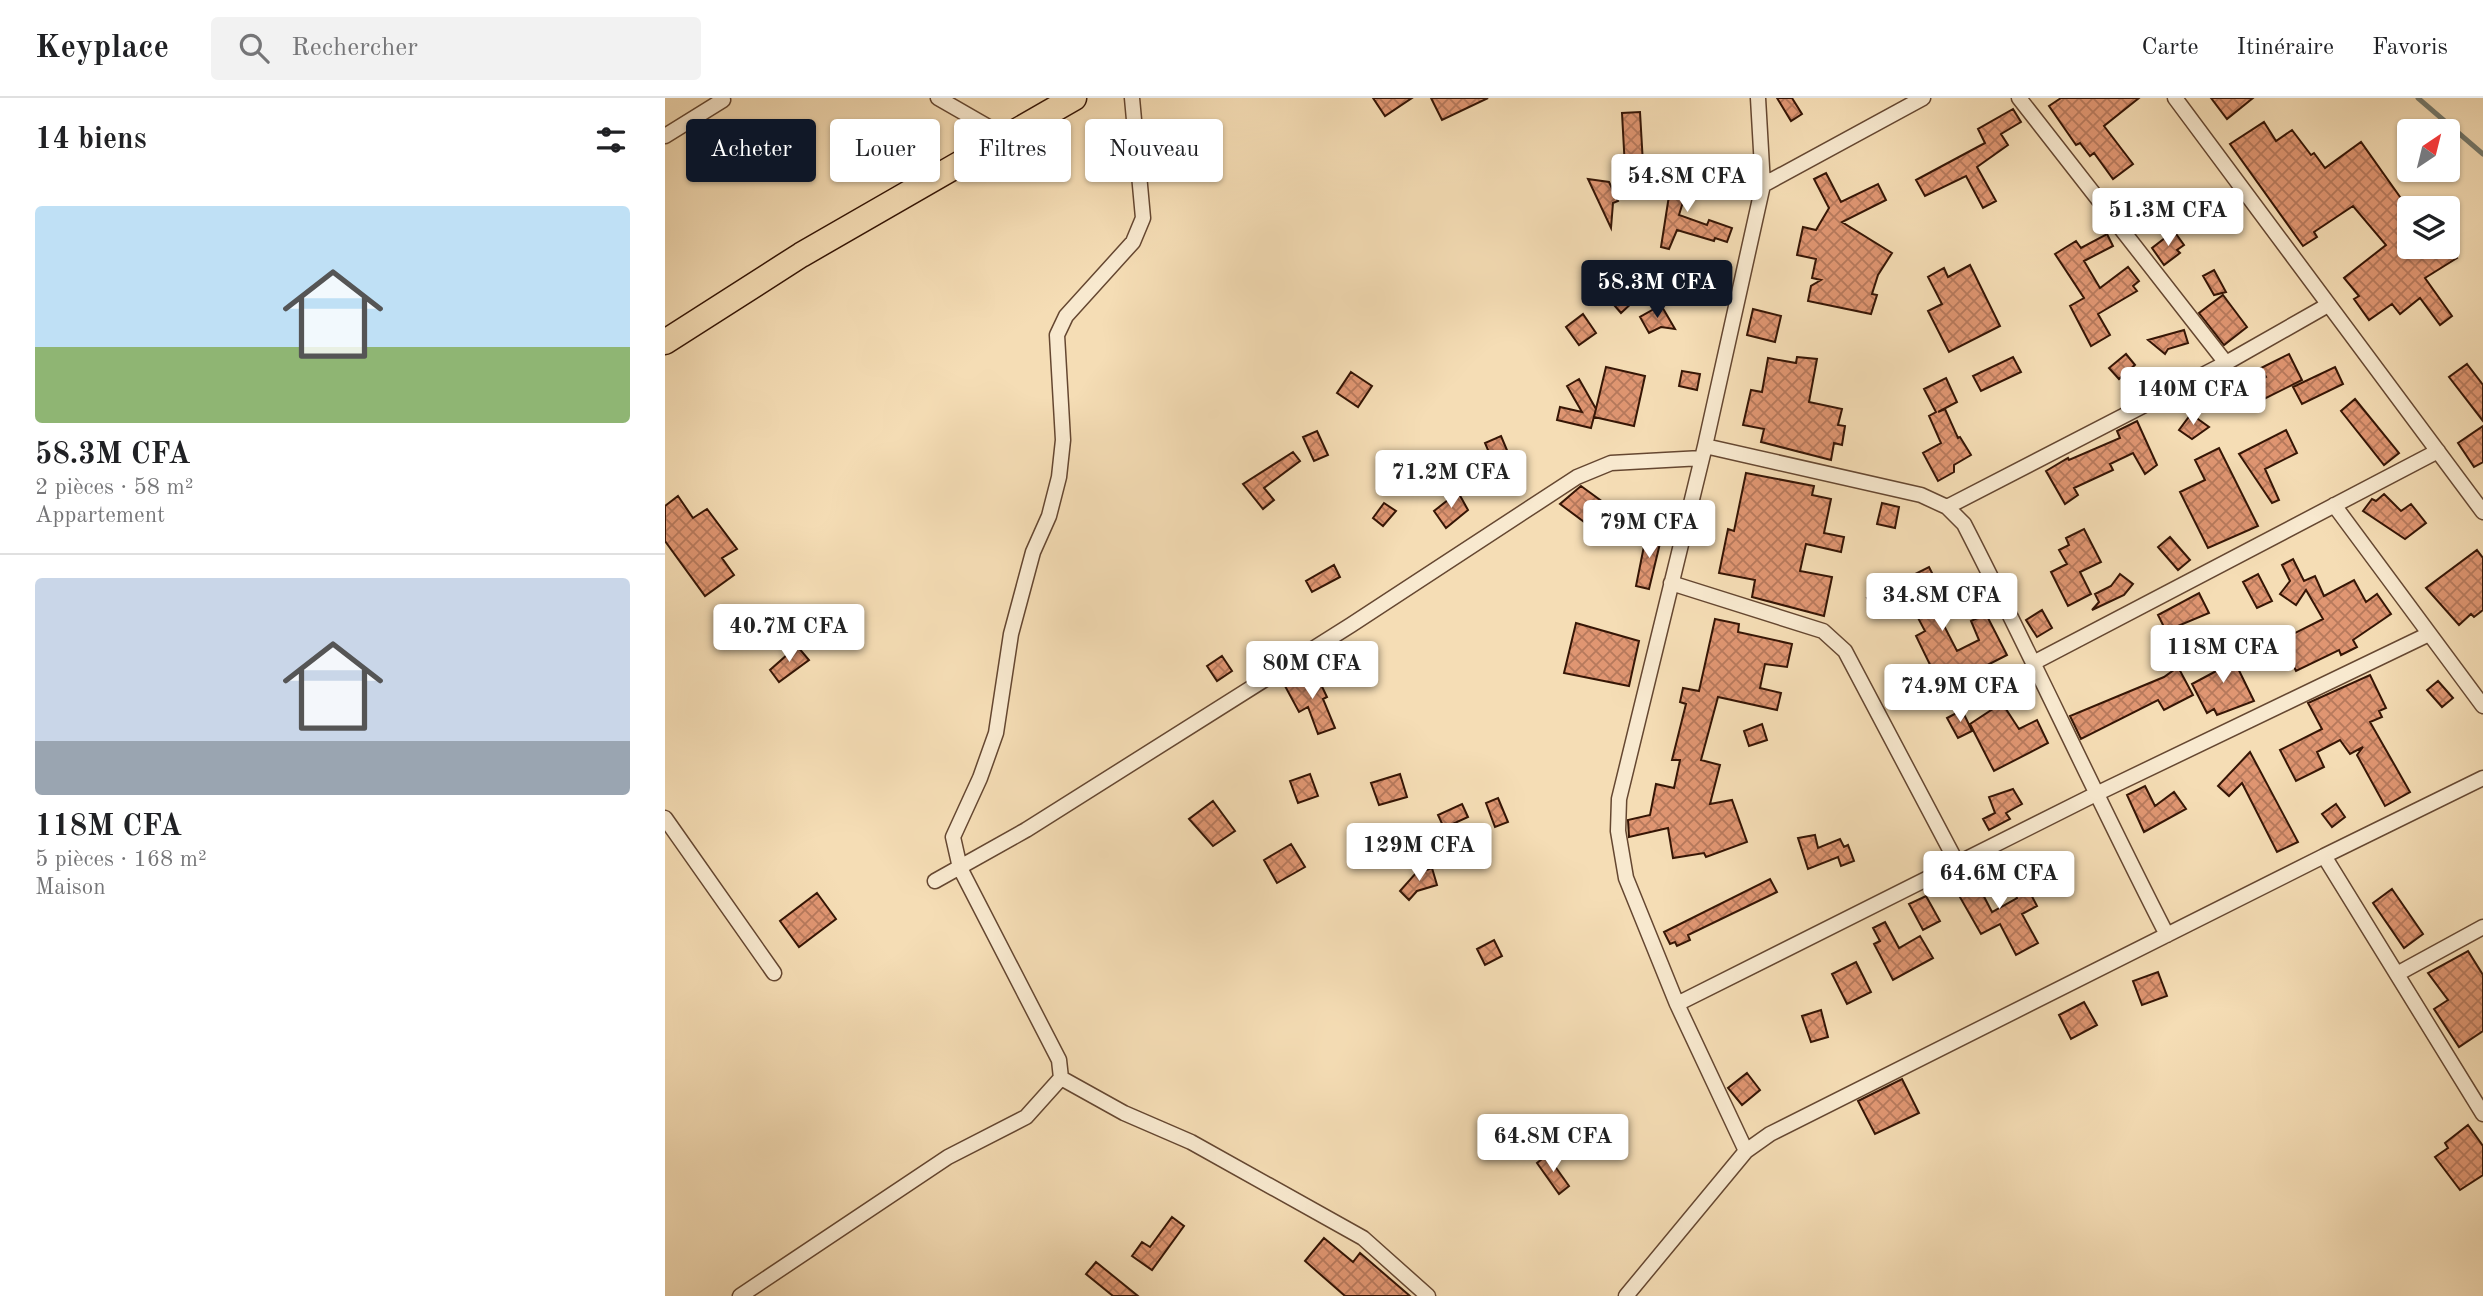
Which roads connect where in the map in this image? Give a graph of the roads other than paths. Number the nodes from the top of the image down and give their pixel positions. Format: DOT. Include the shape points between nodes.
graph roads {
  1 [pos="938,98"];
  2 [pos="1074,98"];
  3 [pos="1132,98"];
  4 [pos="1758,98"];
  5 [pos="1923,98"];
  6 [pos="2019,98"];
  7 [pos="2175,98"];
  8 [pos="727,99"];
  9 [pos="975,119"];
  10 [pos="1037,119"];
  11 [pos="665,136"];
  12 [pos="954,167"];
  13 [pos="1763,185"];
  14 [pos="2328,305"];
  15 [pos="665,342"];
  16 [pos="2226,363"];
  17 [pos="2438,451"];
  18 [pos="1704,452"];
  19 [pos="2334,505"];
  20 [pos="1947,506"];
  21 [pos="2483,512"];
  22 [pos="1671,583"];
  23 [pos="2429,634"];
  24 [pos="2035,662"];
  25 [pos="2483,706"];
  26 [pos="2483,778"];
  27 [pos="2094,795"];
  28 [pos="665,818"];
  29 [pos="2324,856"];
  30 [pos="1957,863"];
  31 [pos="960,867"];
  32 [pos="935,881"];
  33 [pos="2483,928"];
  34 [pos="2167,935"];
  35 [pos="774,973"];
  36 [pos="2397,974"];
  37 [pos="1677,1004"];
  38 [pos="1061,1078"];
  39 [pos="2481,1106"];
  40 [pos="1746,1151"];
  41 [pos="740,1296"];
  42 [pos="1428,1296"];
  43 [pos="1626,1296"];
  1 -- 9 [label="street"];
  2 -- 10 [label="highway"];
  3 -- 31 [label="street" via="1143,218 1133,242 1066,316 1057,335 1063,440 1059,477 1011,634 996,733 953,837"];
  4 -- 13 [label="street"];
  5 -- 13 [label="street"];
  6 -- 16 [label="street"];
  7 -- 14 [label="street"];
  8 -- 11 [label="street"];
  12 -- 15 [label="highway" via="801,255"];
  13 -- 18 [label="street"];
  14 -- 16 [label="street"];
  14 -- 17 [label="street"];
  16 -- 20 [label="street"];
  17 -- 19 [label="street"];
  17 -- 21 [label="street"];
  18 -- 20 [label="street" via="1921,495"];
  18 -- 22 [label="street"];
  18 -- 31 [label="street" via="1611,463 1577,477 1351,625"];
  19 -- 23 [label="street"];
  19 -- 24 [label="street"];
  20 -- 24 [label="street" via="1964,524"];
  22 -- 30 [label="street" via="1823,631 1836,640"];
  22 -- 37 [label="street" via="1619,799 1618,831 1626,878"];
  23 -- 25 [label="street"];
  23 -- 27 [label="street"];
  24 -- 27 [label="street"];
  26 -- 29 [label="street"];
  27 -- 30 [label="street"];
  27 -- 34 [label="street"];
  28 -- 35 [label="street"];
  29 -- 34 [label="street"];
  29 -- 36 [label="street"];
  30 -- 37 [label="street"];
  31 -- 32 [label="street"];
  31 -- 38 [label="street" via="1059,1060"];
  33 -- 36 [label="street"];
  34 -- 40 [label="street" via="1770,1134"];
  36 -- 39 [label="street"];
  37 -- 40 [label="street"];
  38 -- 41 [label="street" via="1026,1117 949,1157"];
  38 -- 42 [label="street" via="1124,1113 1191,1142 1363,1238"];
  40 -- 43 [label="street"];
}
